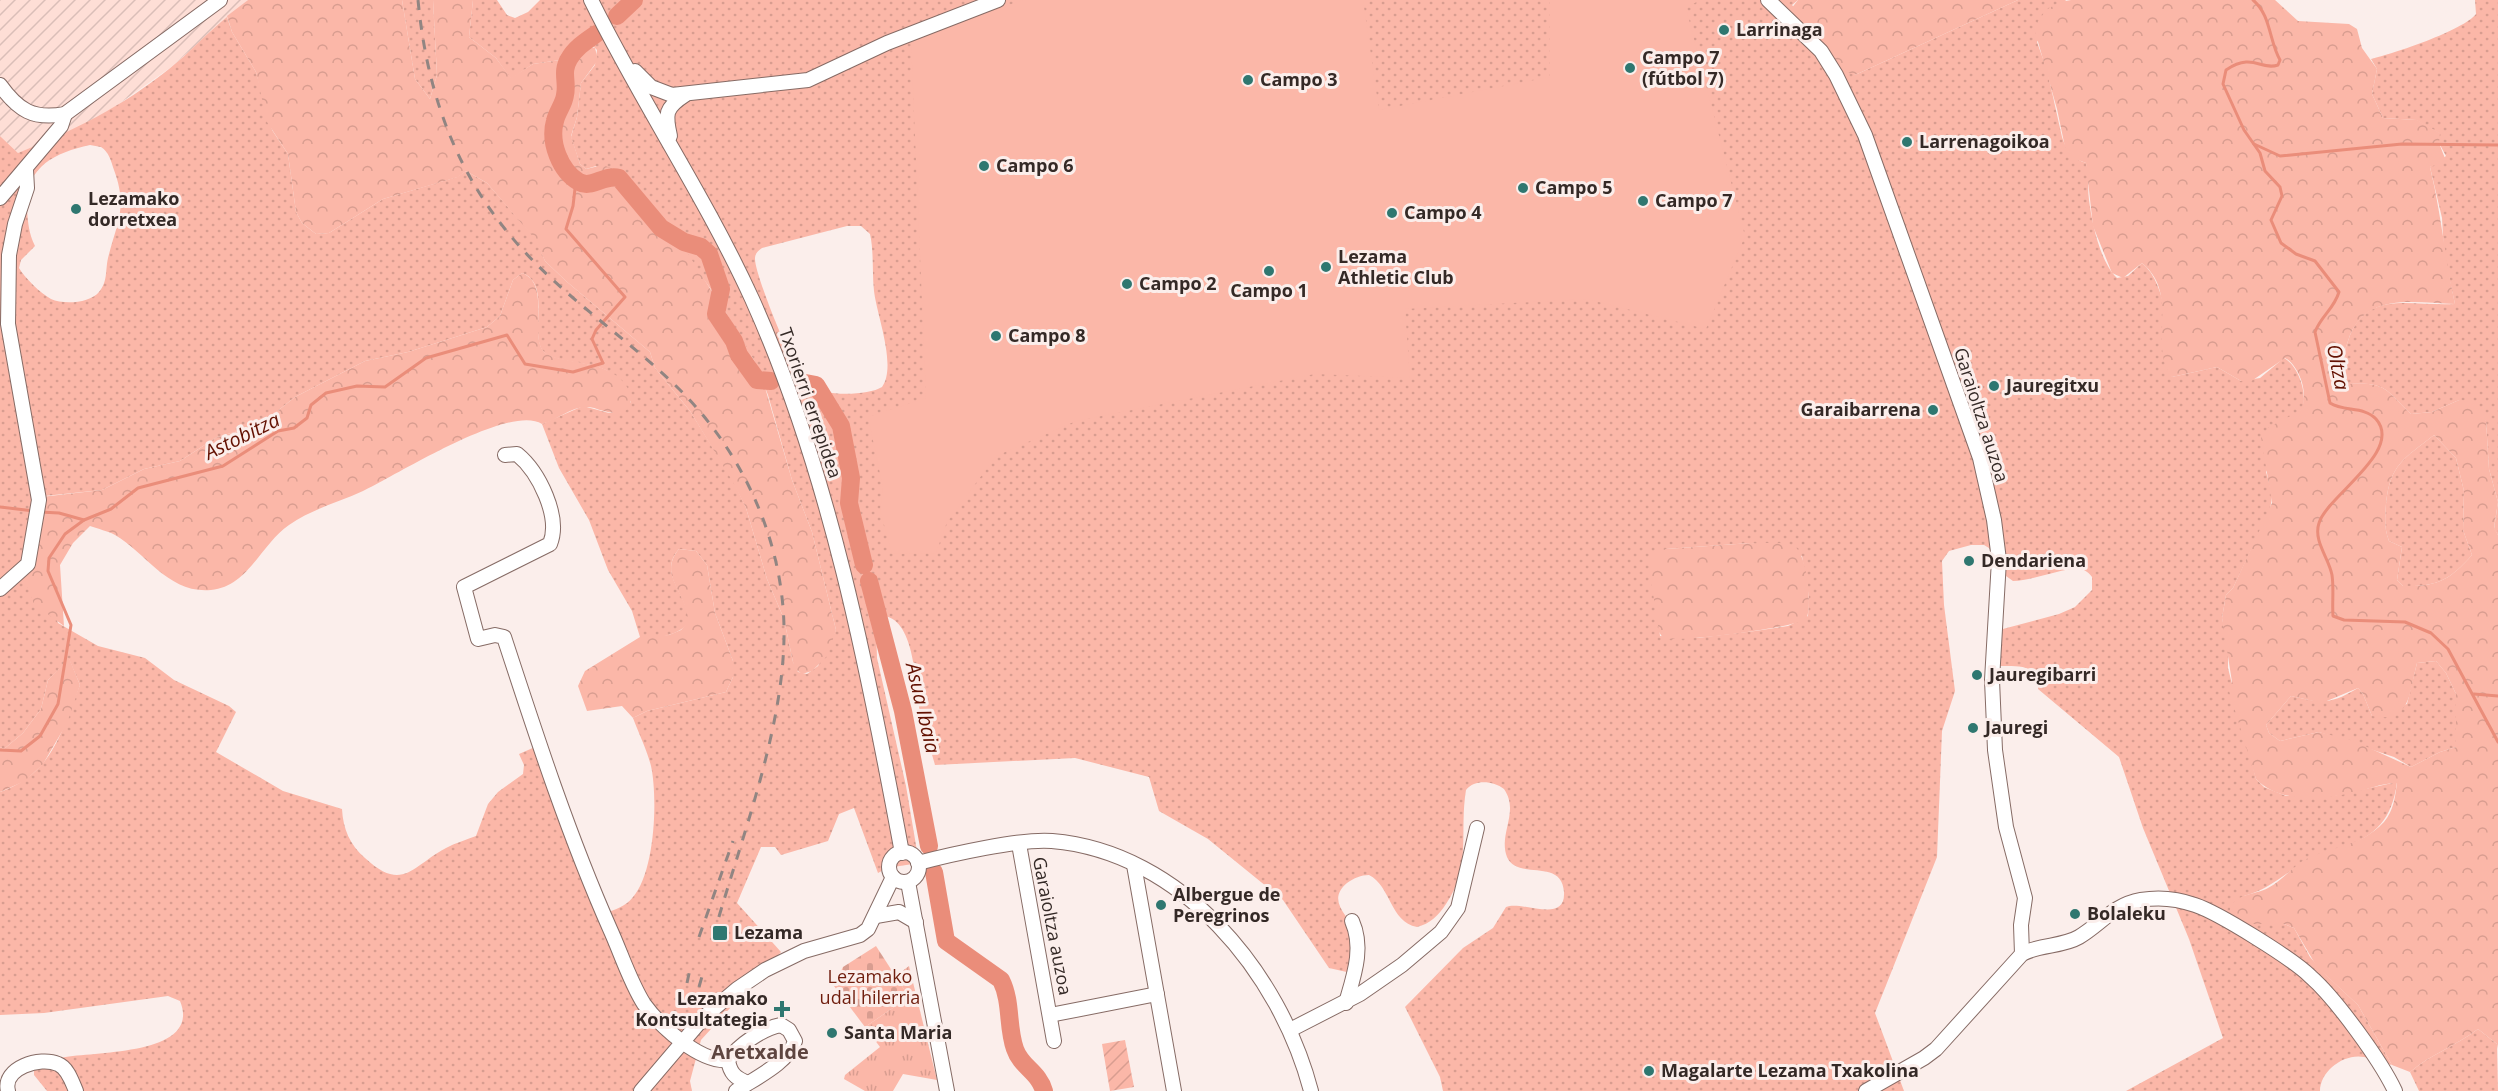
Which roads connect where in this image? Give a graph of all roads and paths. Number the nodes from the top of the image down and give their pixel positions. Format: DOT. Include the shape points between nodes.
graph roads {
  1 [pos="220,0"];
  2 [pos="591,0"];
  3 [pos="998,0"];
  4 [pos="1767,0"];
  5 [pos="620,53"];
  6 [pos="0,86"];
  7 [pos="670,99"];
  8 [pos="650,107"];
  9 [pos="65,114"];
  10 [pos="676,154"];
  11 [pos="26,170"];
  12 [pos="0,198"];
  13 [pos="505,455"];
  14 [pos="0,589"];
  15 [pos="1477,828"];
  16 [pos="1018,844"];
  17 [pos="902,853"];
  18 [pos="918,863"];
  19 [pos="1134,865"];
  20 [pos="1154,876"];
  21 [pos="892,878"];
  22 [pos="909,882"];
  23 [pos="1138,889"];
  24 [pos="876,916"];
  25 [pos="1352,921"];
  26 [pos="916,922"];
  27 [pos="2022,954"];
  28 [pos="1157,994"];
  29 [pos="1346,1003"];
  30 [pos="1050,1015"];
  31 [pos="1290,1030"];
  32 [pos="683,1041"];
  33 [pos="1054,1041"];
  34 [pos="728,1060"];
  35 [pos="748,1083"];
  36 [pos="8,1091"];
  37 [pos="76,1091"];
  38 [pos="641,1091"];
  39 [pos="736,1091"];
  40 [pos="947,1091"];
  41 [pos="1174,1091"];
  42 [pos="1311,1091"];
  43 [pos="1866,1091"];
  44 [pos="2395,1091"];
  1 -- 9 [label="street"];
  2 -- 5 [label="street, Txorierri errepidea"];
  3 -- 7 [label="street" via="887,43 808,81 686,93"];
  4 -- 27 [label="street, Garaioltza auzoa" via="1821,51 1841,85 1884,187 1980,458 1999,560 1992,680 1995,750 2006,827 2025,898"];
  5 -- 7 [label="street" via="651,87"];
  5 -- 8 [label="street, Txorierri errepidea"];
  6 -- 9 [label="street" via="14,104 30,114"];
  7 -- 8 [label="street" via="661,107"];
  7 -- 10 [label="street" via="667,122"];
  8 -- 10 [label="street, Txorierri errepidea"];
  9 -- 11 [label="street" via="61,126"];
  10 -- 17 [label="street, Txorierri errepidea" via="753,300 798,416 844,580"];
  11 -- 12 [label="street"];
  11 -- 14 [label="street" via="27,188 9,255 8,324 39,500 28,564"];
  13 -- 32 [label="street" via="518,454 531,465 550,508 555,532 550,544 464,586 474,629 478,639 504,637 554,788 615,938 644,1003"];
  15 -- 29 [label="street" via="1458,908 1451,920 1402,965"];
  16 -- 18 [label="street, Garaioltza auzoa"];
  16 -- 19 [label="street, Garaioltza auzoa" via="1051,841 1083,846"];
  16 -- 30 [label="street, Garaioltza auzoa"];
  17 -- 18 [label="street" via="912,855"];
  17 -- 21 [label="street" via="889,866"];
  18 -- 22 [label="street" via="917,874"];
  19 -- 20 [label="street, Garaioltza auzoa"];
  19 -- 23 [label="street"];
  20 -- 23 [label="street"];
  20 -- 31 [label="street, Garaioltza auzoa" via="1189,900 1226,934 1250,963"];
  21 -- 22 [label="street"];
  21 -- 24 [label="street"];
  22 -- 26 [label="street"];
  23 -- 28 [label="street"];
  24 -- 26 [label="street" via="899,912"];
  24 -- 32 [label="street" via="860,935 811,948 765,970 719,1004"];
  25 -- 29 [label="street" via="1359,937 1358,958"];
  26 -- 40 [label="street"];
  27 -- 43 [label="street" via="1936,1049"];
  27 -- 44 [label="street" via="2077,939 2114,909 2127,904 2162,899 2198,906 2312,977"];
  28 -- 30 [label="street, Garaioltza auzoa"];
  28 -- 41 [label="street"];
  29 -- 31 [label="street"];
  30 -- 33 [label="street, Garaioltza auzoa"];
  31 -- 42 [label="street, Garaioltza auzoa"];
  32 -- 34 [label="street" via="716,1061"];
  32 -- 38 [label="street"];
  34 -- 35 [label="street" via="730,1071"];
  34 -- 35 [label="street" via="735,1050 773,1026 781,1024 789,1029 795,1041 791,1052"];
  35 -- 39 [label="street"];
  36 -- 37 [label="street" via="11,1073 45,1062 63,1068"];
}
